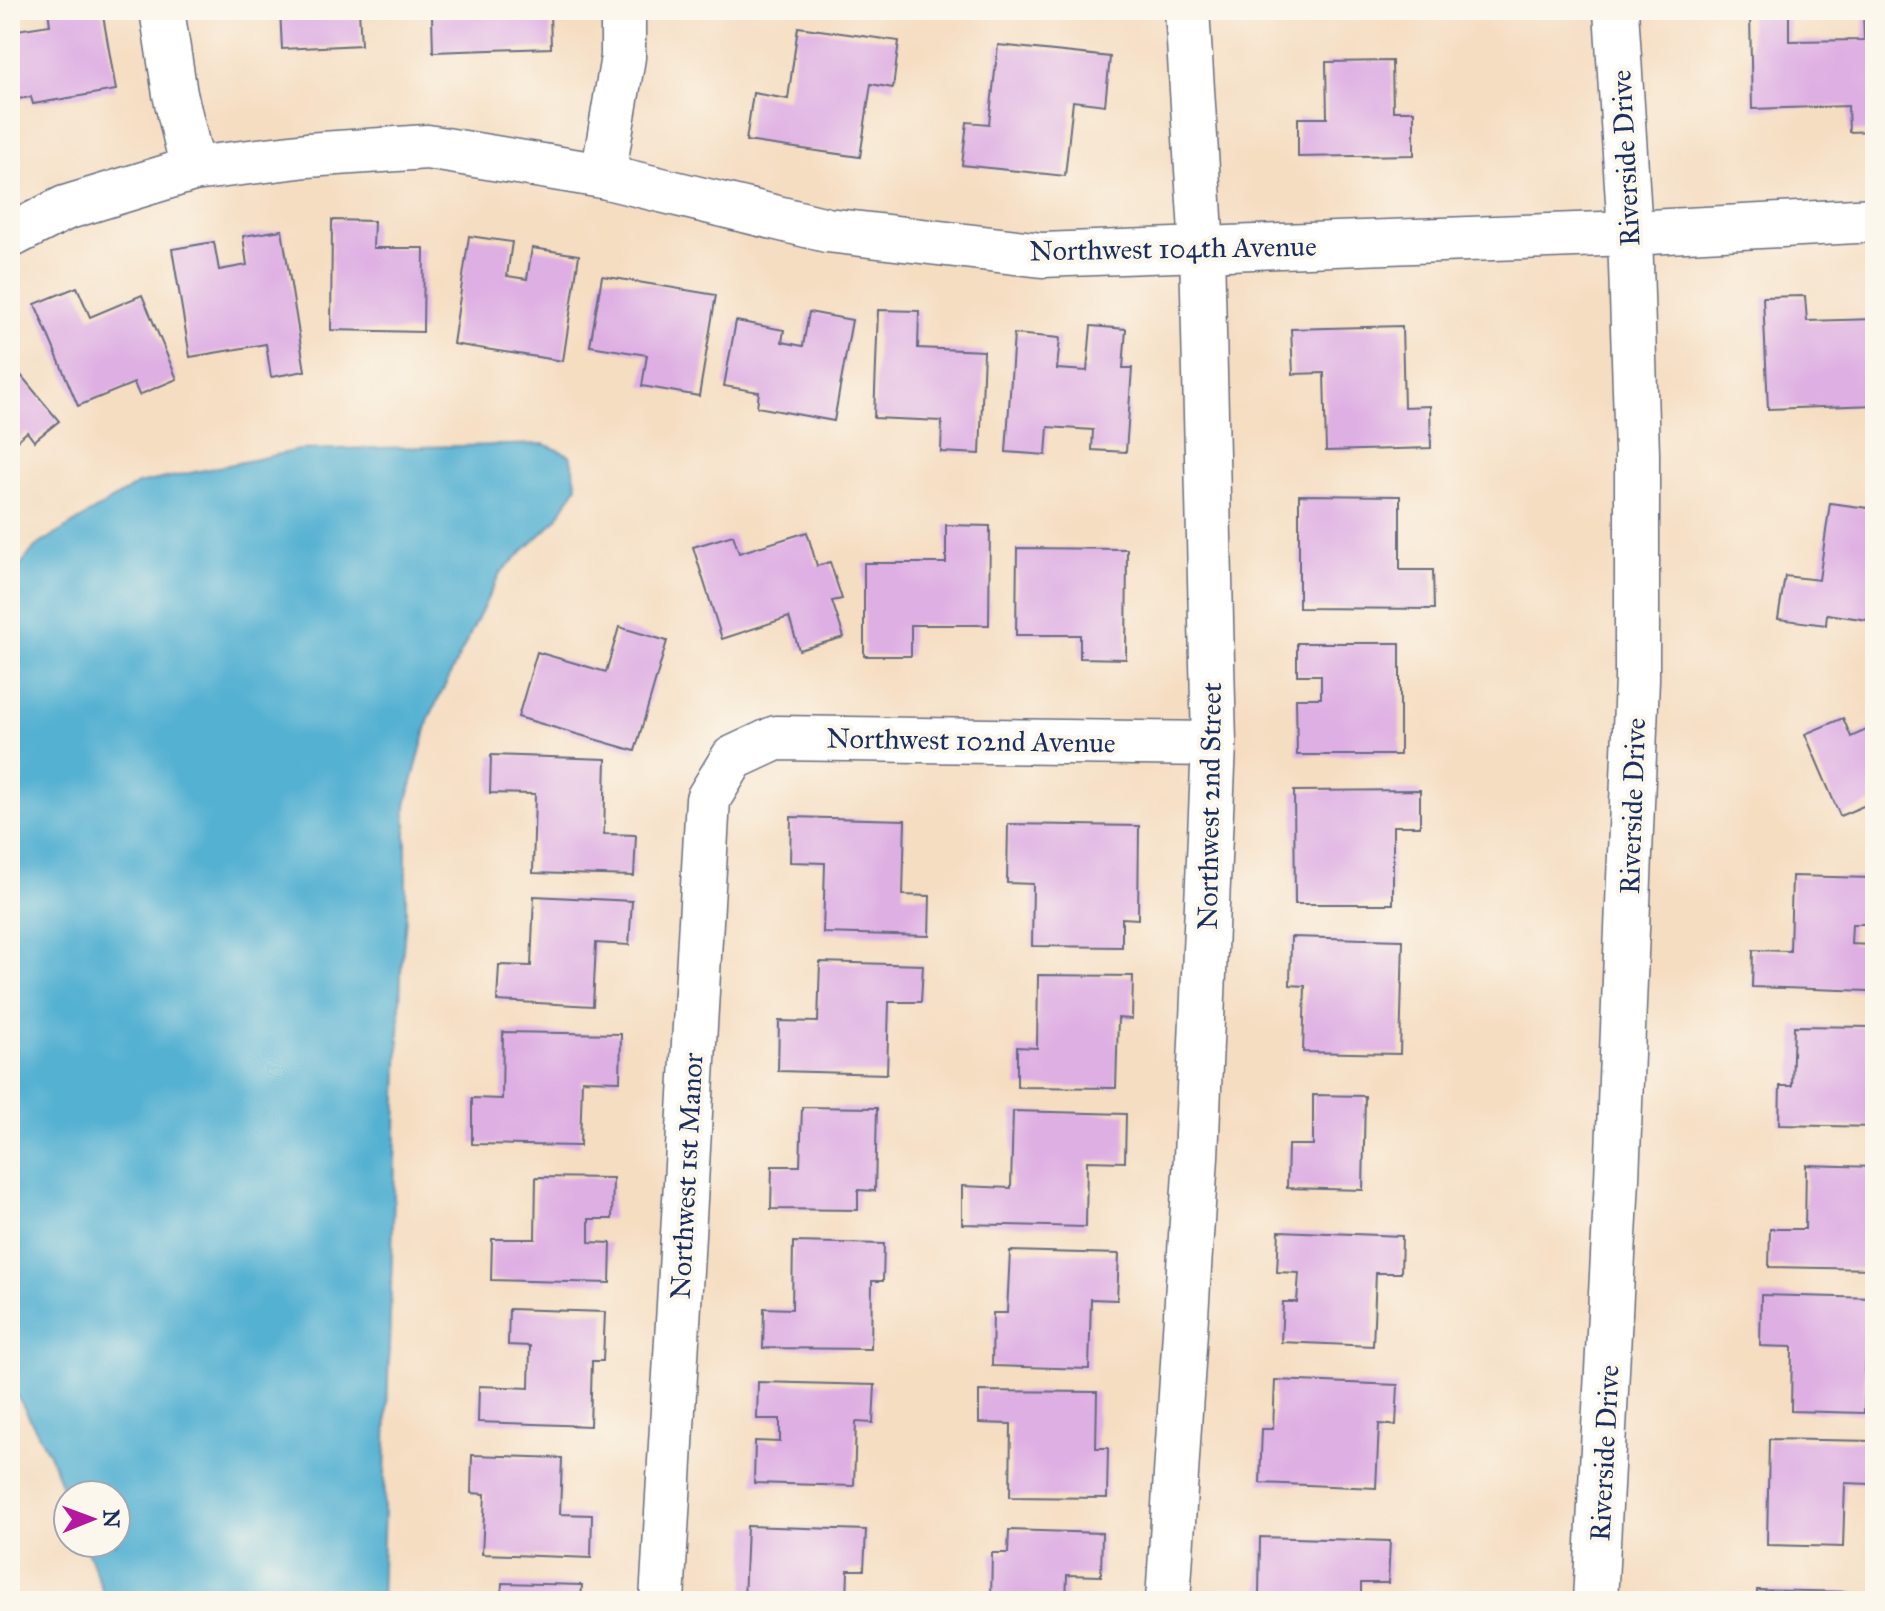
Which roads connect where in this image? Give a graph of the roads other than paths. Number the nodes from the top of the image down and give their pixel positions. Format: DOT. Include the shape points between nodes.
graph roads {
  1 [pos="162,10"];
  2 [pos="623,10"];
  3 [pos="1187,10"];
  4 [pos="1616,10"];
  5 [pos="193,169"];
  6 [pos="603,176"];
  7 [pos="1875,220"];
  8 [pos="1630,233"];
  9 [pos="10,236"];
  10 [pos="1202,249"];
  11 [pos="1214,744"];
  12 [pos="733,758"];
  13 [pos="662,1601"];
  14 [pos="1168,1601"];
  15 [pos="1595,1601"];
  1 -- 5 [label="street"];
  2 -- 6 [label="street" via="623,57"];
  3 -- 10 [label="street, Northwest 2nd Street"];
  4 -- 8 [label="street, Riverside Drive"];
  5 -- 6 [label="street, Northwest 104th Avenue" via="427,147"];
  5 -- 9 [label="street, Northwest 104th Avenue" via="65,208"];
  6 -- 10 [label="street, Northwest 104th Avenue" via="827,230 1042,255"];
  7 -- 8 [label="street, Northwest 104th Avenue"];
  8 -- 10 [label="street, Northwest 104th Avenue"];
  8 -- 15 [label="street, Riverside Drive" via="1637,679"];
  10 -- 11 [label="street, Northwest 2nd Street"];
  11 -- 12 [label="street, Northwest 102nd Avenue" via="776,738"];
  11 -- 14 [label="street, Northwest 2nd Street" via="1196,1157"];
  12 -- 13 [label="street, Northwest 1st Manor" via="708,799"];
}
